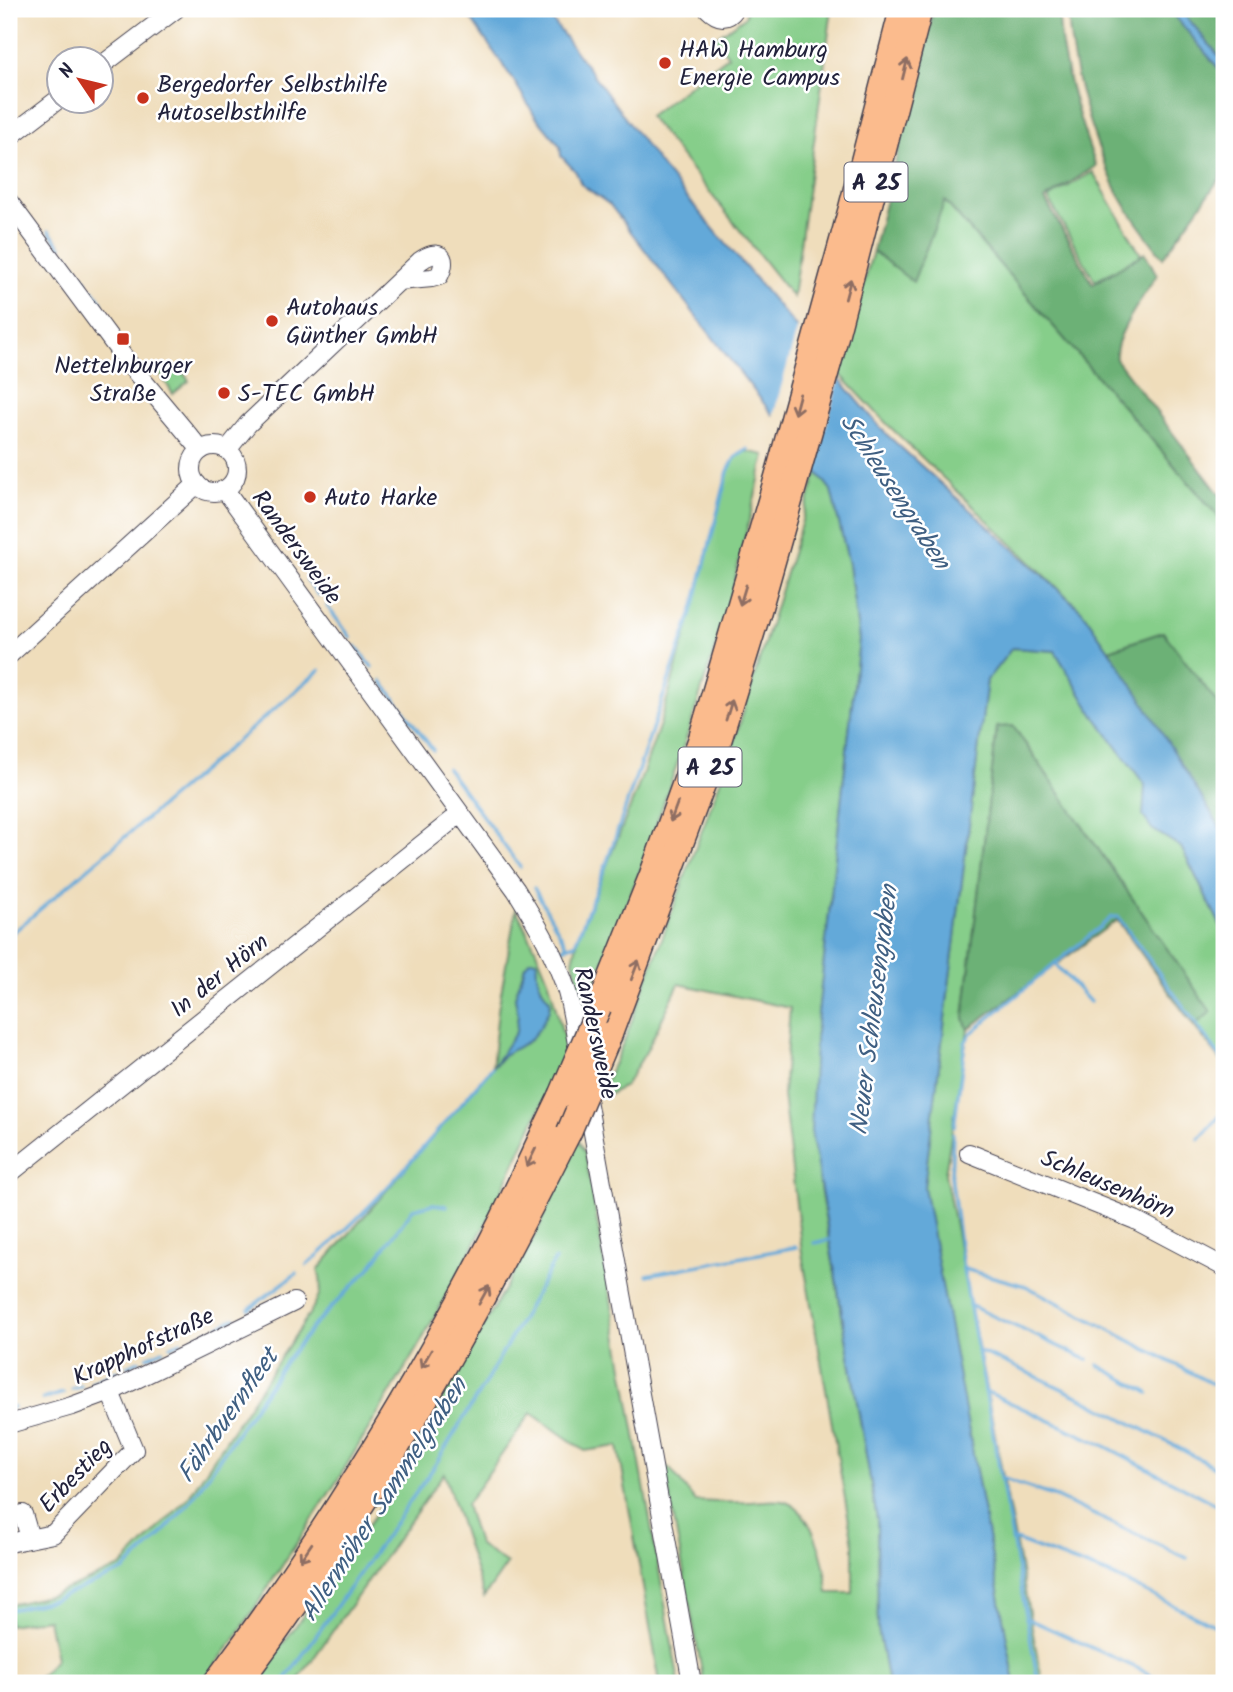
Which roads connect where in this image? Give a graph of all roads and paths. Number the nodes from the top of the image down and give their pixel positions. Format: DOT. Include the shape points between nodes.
graph roads {
  1 [pos="176,9"];
  2 [pos="708,9"];
  3 [pos="735,9"];
  4 [pos="885,9"];
  5 [pos="902,9"];
  6 [pos="920,9"];
  7 [pos="116,54"];
  8 [pos="876,104"];
  9 [pos="46,109"];
  10 [pos="9,137"];
  11 [pos="9,202"];
  12 [pos="399,281"];
  13 [pos="823,347"];
  14 [pos="201,450"];
  15 [pos="227,450"];
  16 [pos="197,484"];
  17 [pos="785,486"];
  18 [pos="225,490"];
  19 [pos="9,656"];
  20 [pos="460,814"];
  21 [pos="969,1153"];
  22 [pos="9,1174"];
  23 [pos="1224,1267"];
  24 [pos="294,1303"];
  25 [pos="110,1392"];
  26 [pos="9,1424"];
  27 [pos="9,1517"];
  28 [pos="30,1538"];
  29 [pos="9,1543"];
  30 [pos="215,1683"];
  31 [pos="239,1683"];
  32 [pos="692,1683"];
  1 -- 7 [label="street"];
  2 -- 3 [label="street" via="722,18"];
  4 -- 8 [label="highway"];
  5 -- 8 [label="highway, A 25"];
  13 -- 6 [label="highway, A 25, one-way"];
  8 -- 13 [label="highway, A 25"];
  9 -- 10 [label="street"];
  11 -- 14 [label="street" via="139,377"];
  12 -- 15 [label="street" via="248,424"];
  13 -- 17 [label="highway, A 25"];
  14 -- 15 [label="street" via="215,446"];
  14 -- 16 [label="street" via="191,470"];
  15 -- 18 [label="street" via="237,471"];
  16 -- 18 [label="street" via="209,492"];
  16 -- 19 [label="street"];
  17 -- 30 [label="highway, A 25, one-way, bridge" via="651,877 561,1096 502,1220 349,1489"];
  31 -- 17 [label="highway, A 25, one-way, bridge" via="372,1488 449,1360 569,1132 718,744"];
  18 -- 20 [label="street, Randersweide"];
  20 -- 22 [label="street, In der Hörn"];
  20 -- 32 [label="street, Randersweide" via="532,916 568,995"];
  21 -- 23 [label="street, Schleusenhörn" via="1135,1220"];
  24 -- 25 [label="street, Krapphofstraße"];
  25 -- 26 [label="street, Krapphofstraße"];
  25 -- 28 [label="street, Erbestieg" via="134,1450 53,1534"];
  27 -- 28 [label="street, Erbestieg" via="23,1514"];
  28 -- 29 [label="street, Erbestieg"];
}
